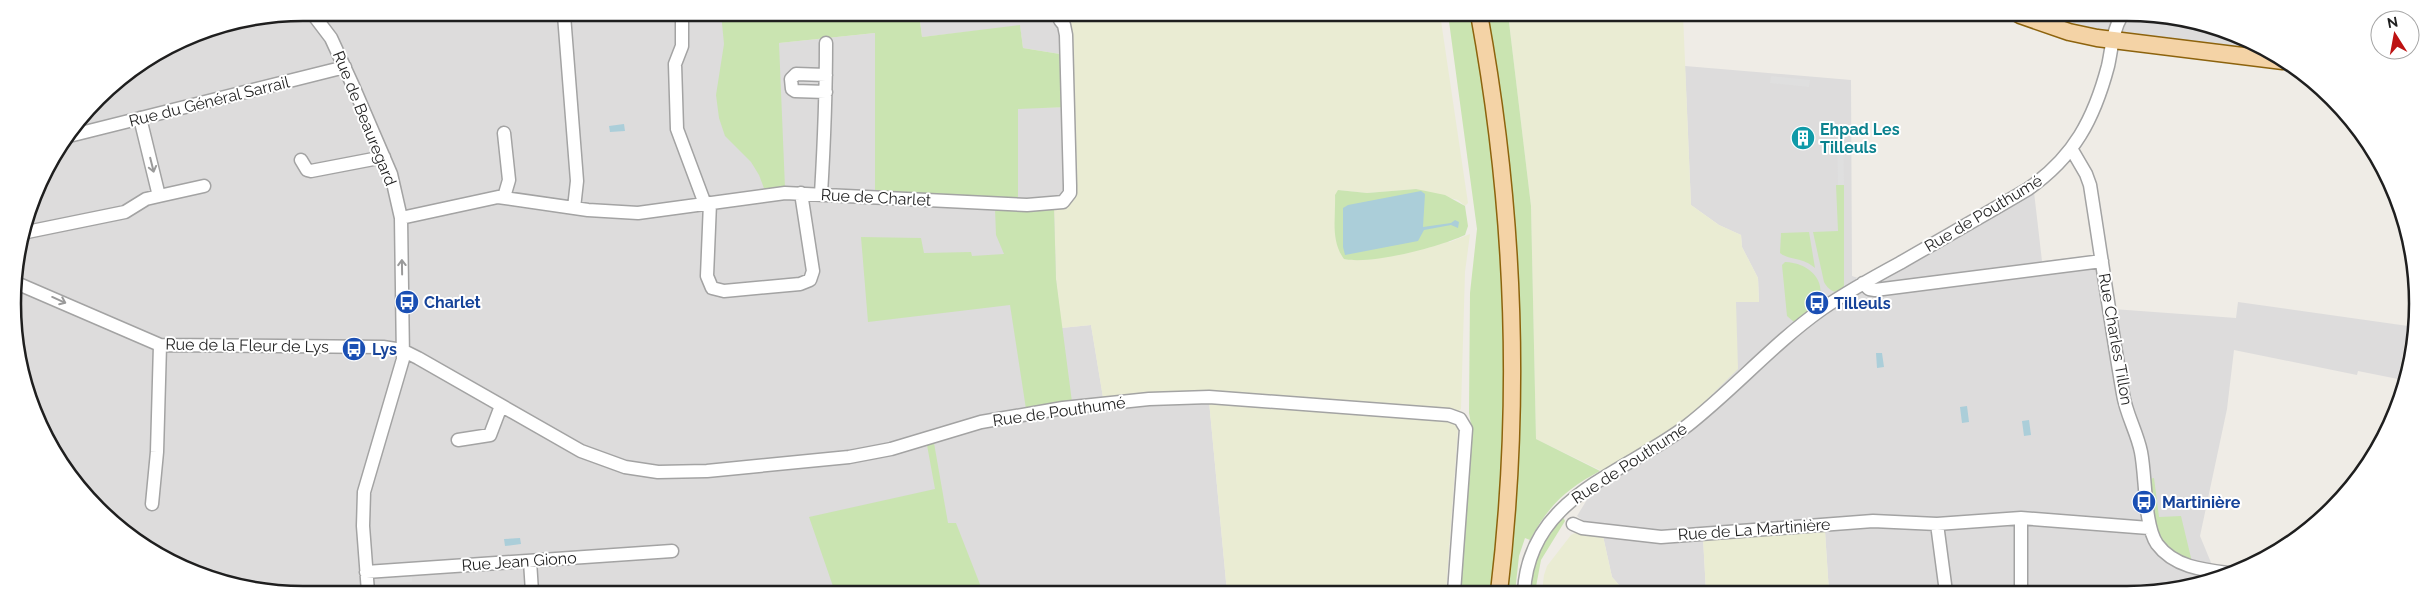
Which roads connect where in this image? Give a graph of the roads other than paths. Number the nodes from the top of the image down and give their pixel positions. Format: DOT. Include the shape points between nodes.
graph roads {
  1 [pos="319,21"];
  2 [pos="564,21"];
  3 [pos="682,21"];
  4 [pos="1061,21"];
  5 [pos="1480,21"];
  6 [pos="2038,21"];
  7 [pos="2118,21"];
  8 [pos="2112,39"];
  9 [pos="826,43"];
  10 [pos="2268,59"];
  11 [pos="345,67"];
  12 [pos="826,75"];
  13 [pos="826,92"];
  14 [pos="140,118"];
  15 [pos="504,132"];
  16 [pos="79,134"];
  17 [pos="2072,150"];
  18 [pos="384,157"];
  19 [pos="301,160"];
  20 [pos="204,186"];
  21 [pos="801,193"];
  22 [pos="821,194"];
  23 [pos="159,196"];
  24 [pos="504,197"];
  25 [pos="708,204"];
  26 [pos="574,208"];
  27 [pos="401,218"];
  28 [pos="31,231"];
  29 [pos="2102,261"];
  30 [pos="1863,284"];
  31 [pos="22,285"];
  32 [pos="160,345"];
  33 [pos="402,350"];
  34 [pos="500,406"];
  35 [pos="458,440"];
  36 [pos="152,504"];
  37 [pos="2021,518"];
  38 [pos="1573,524"];
  39 [pos="1937,524"];
  40 [pos="2149,528"];
  41 [pos="672,551"];
  42 [pos="530,561"];
  43 [pos="2217,571"];
  44 [pos="366,572"];
  45 [pos="367,586"];
  46 [pos="532,586"];
  47 [pos="1454,586"];
  48 [pos="1499,586"];
  49 [pos="1525,586"];
  50 [pos="1945,586"];
  51 [pos="2021,586"];
  1 -- 11 [label="street, Rue de Beauregard"];
  2 -- 26 [label="street" via="577,181"];
  3 -- 25 [label="street" via="682,46 675,64 676,129"];
  4 -- 22 [label="street, Rue de Charlet" via="1065,29 1068,107 1070,193 1066,200 1028,205"];
  5 -- 48 [label="main road" via="1498,133 1511,291 1510,452"];
  6 -- 8 [label="main road" via="2070,32"];
  7 -- 8 [label="street, Rue de Pouthumé"];
  8 -- 10 [label="main road"];
  8 -- 17 [label="street, Rue de Pouthumé" via="2097,101"];
  9 -- 12 [label="street"];
  11 -- 14 [label="street, Rue du Général Sarrail"];
  11 -- 18 [label="street, Rue de Beauregard"];
  12 -- 13 [label="street"];
  12 -- 13 [label="street" via="796,74 791,79 794,91"];
  13 -- 22 [label="street"];
  14 -- 16 [label="street, Rue du Général Sarrail"];
  14 -- 23 [label="street, one-way"];
  15 -- 24 [label="street" via="509,180"];
  17 -- 29 [label="street, Rue Charles Tillon" via="2090,185"];
  17 -- 30 [label="street, Rue de Pouthumé" via="2028,189"];
  18 -- 19 [label="street" via="311,171"];
  18 -- 27 [label="street, Rue de Beauregard" via="393,179"];
  20 -- 23 [label="street"];
  21 -- 22 [label="street, Rue de Charlet"];
  21 -- 25 [label="street, Rue de Charlet"];
  21 -- 25 [label="street" via="814,271 810,280 800,284 724,290 712,288 707,276"];
  23 -- 28 [label="street" via="125,212"];
  24 -- 26 [label="street, Rue de Charlet"];
  24 -- 27 [label="street, Rue de Charlet"];
  25 -- 26 [label="street, Rue de Charlet" via="644,213"];
  33 -- 27 [label="street, Rue de Beauregard, one-way"];
  29 -- 30 [label="street" via="1875,290"];
  29 -- 40 [label="street, Rue Charles Tillon" via="2122,393 2144,469"];
  30 -- 49 [label="street, Rue de Pouthumé" via="1805,322 1678,432 1571,500 1540,536"];
  31 -- 32 [label="street, Rue de la Fleur de Lys, one-way"];
  32 -- 33 [label="street, Rue de la Fleur de Lys" via="383,347"];
  32 -- 36 [label="street"];
  33 -- 34 [label="street, Rue de Pouthumé"];
  33 -- 44 [label="street, Rue de Beauregard" via="401,370 364,492"];
  34 -- 35 [label="street" via="490,435"];
  34 -- 47 [label="street, Rue de Pouthumé" via="564,443 601,459 635,469 672,472 849,457 891,449 981,422 1062,408 1149,399 1209,397 1449,415 1460,418 1466,429"];
  37 -- 39 [label="street, Rue de La Martinière"];
  37 -- 40 [label="street, Rue de La Martinière"];
  37 -- 51 [label="street"];
  38 -- 39 [label="street, Rue de La Martinière" via="1582,528 1661,537 1873,521"];
  39 -- 50 [label="street"];
  40 -- 43 [label="street, Rue Charles Tillon" via="2159,546 2176,561"];
  41 -- 42 [label="street, Rue Jean Giono"];
  42 -- 44 [label="street, Rue Jean Giono"];
  42 -- 46 [label="street"];
  44 -- 45 [label="street, Rue de Beauregard"];
}
